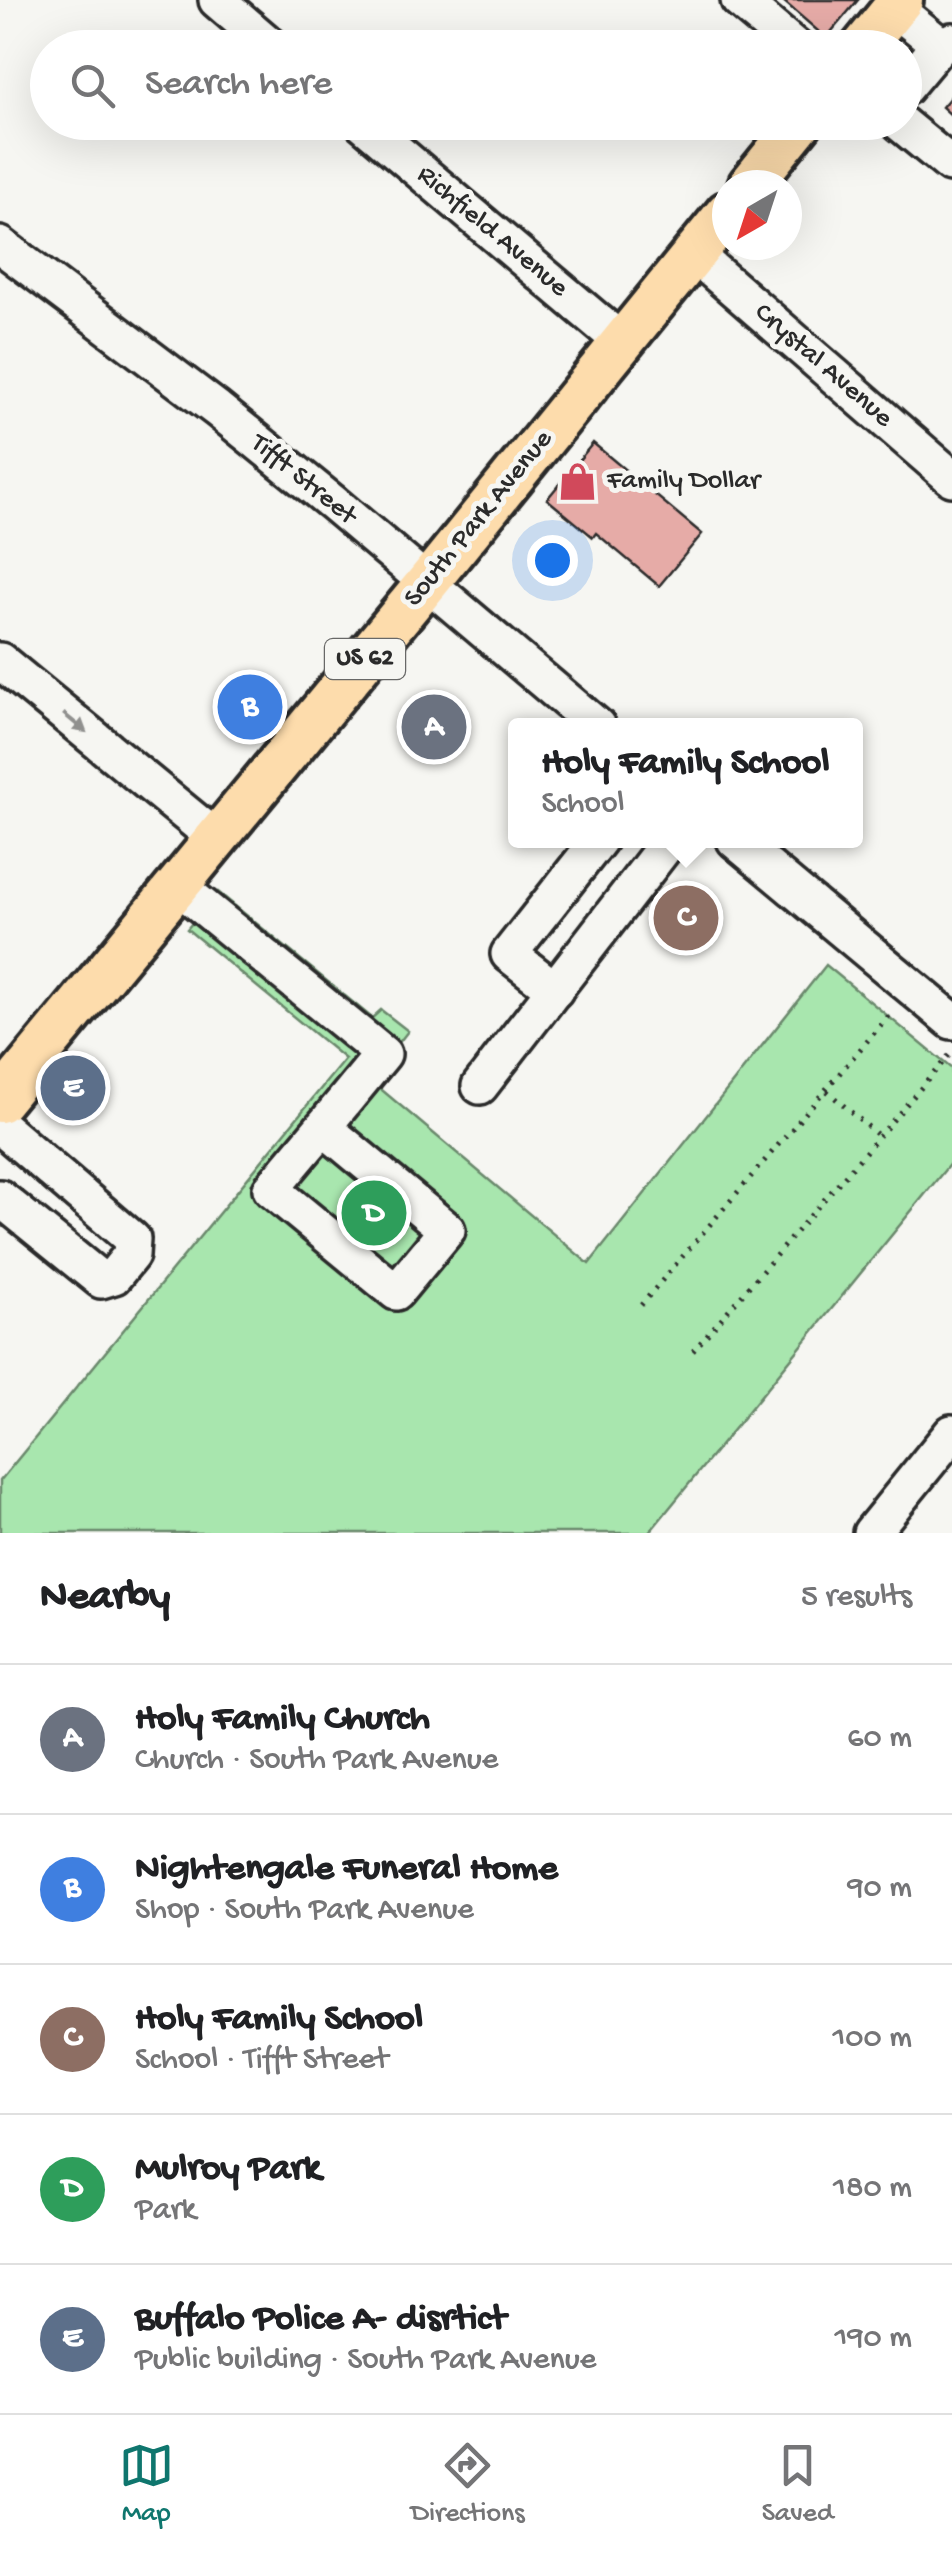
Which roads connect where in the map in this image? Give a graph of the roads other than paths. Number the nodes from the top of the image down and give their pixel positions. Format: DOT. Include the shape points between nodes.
graph roads {
  1 [pos="217,0"];
  2 [pos="739,0"];
  3 [pos="898,4"];
  4 [pos="252,30"];
  5 [pos="775,30"];
  6 [pos="877,30"];
  7 [pos="946,43"];
  8 [pos="922,69"];
  9 [pos="383,140"];
  10 [pos="786,140"];
  11 [pos="921,140"];
  12 [pos="950,164"];
  13 [pos="762,170"];
  14 [pos="712,232"];
  15 [pos="0,245"];
  16 [pos="694,254"];
  17 [pos="622,342"];
  18 [pos="952,478"];
  19 [pos="428,583"];
  20 [pos="0,661"];
  21 [pos="588,718"];
  22 [pos="217,839"];
  23 [pos="593,848"];
  24 [pos="664,848"];
  25 [pos="744,848"];
  26 [pos="178,886"];
  27 [pos="555,990"];
  28 [pos="952,1021"];
  29 [pos="480,1086"];
  30 [pos="0,1102"];
  31 [pos="0,1126"];
  32 [pos="323,1127"];
  33 [pos="0,1198"];
  34 [pos="952,1433"];
  35 [pos="871,1533"];
  1 -- 4 [label="street"];
  2 -- 5 [label="street"];
  3 -- 6 [label="main road"];
  3 -- 7 [label="street"];
  7 -- 8 [label="street"];
  9 -- 17 [label="street, Richfield Avenue"];
  10 -- 13 [label="main road"];
  11 -- 12 [label="street"];
  14 -- 16 [label="main road, South Park Avenue / US 62"];
  15 -- 19 [label="street, Tifft Street"];
  16 -- 17 [label="main road, South Park Avenue / US 62"];
  16 -- 18 [label="street, Crystal Avenue"];
  17 -- 19 [label="main road, South Park Avenue / US 62"];
  19 -- 21 [label="street, Tifft Street"];
  19 -- 22 [label="main road, South Park Avenue / US 62"];
  20 -- 22 [label="street, one-way"];
  22 -- 26 [label="main road, South Park Avenue / US 62"];
  23 -- 27 [label="street" via="509,954"];
  24 -- 27 [label="street"];
  25 -- 28 [label="street"];
  26 -- 30 [label="main road, South Park Avenue / US 62"];
  26 -- 32 [label="street" via="382,1054"];
  27 -- 29 [label="street"];
  31 -- 33 [label="street" via="132,1239 132,1256 101,1280"];
  32 -- 32 [label="street" via="272,1189 396,1292 447,1230"];
  34 -- 35 [label="street"];
}
